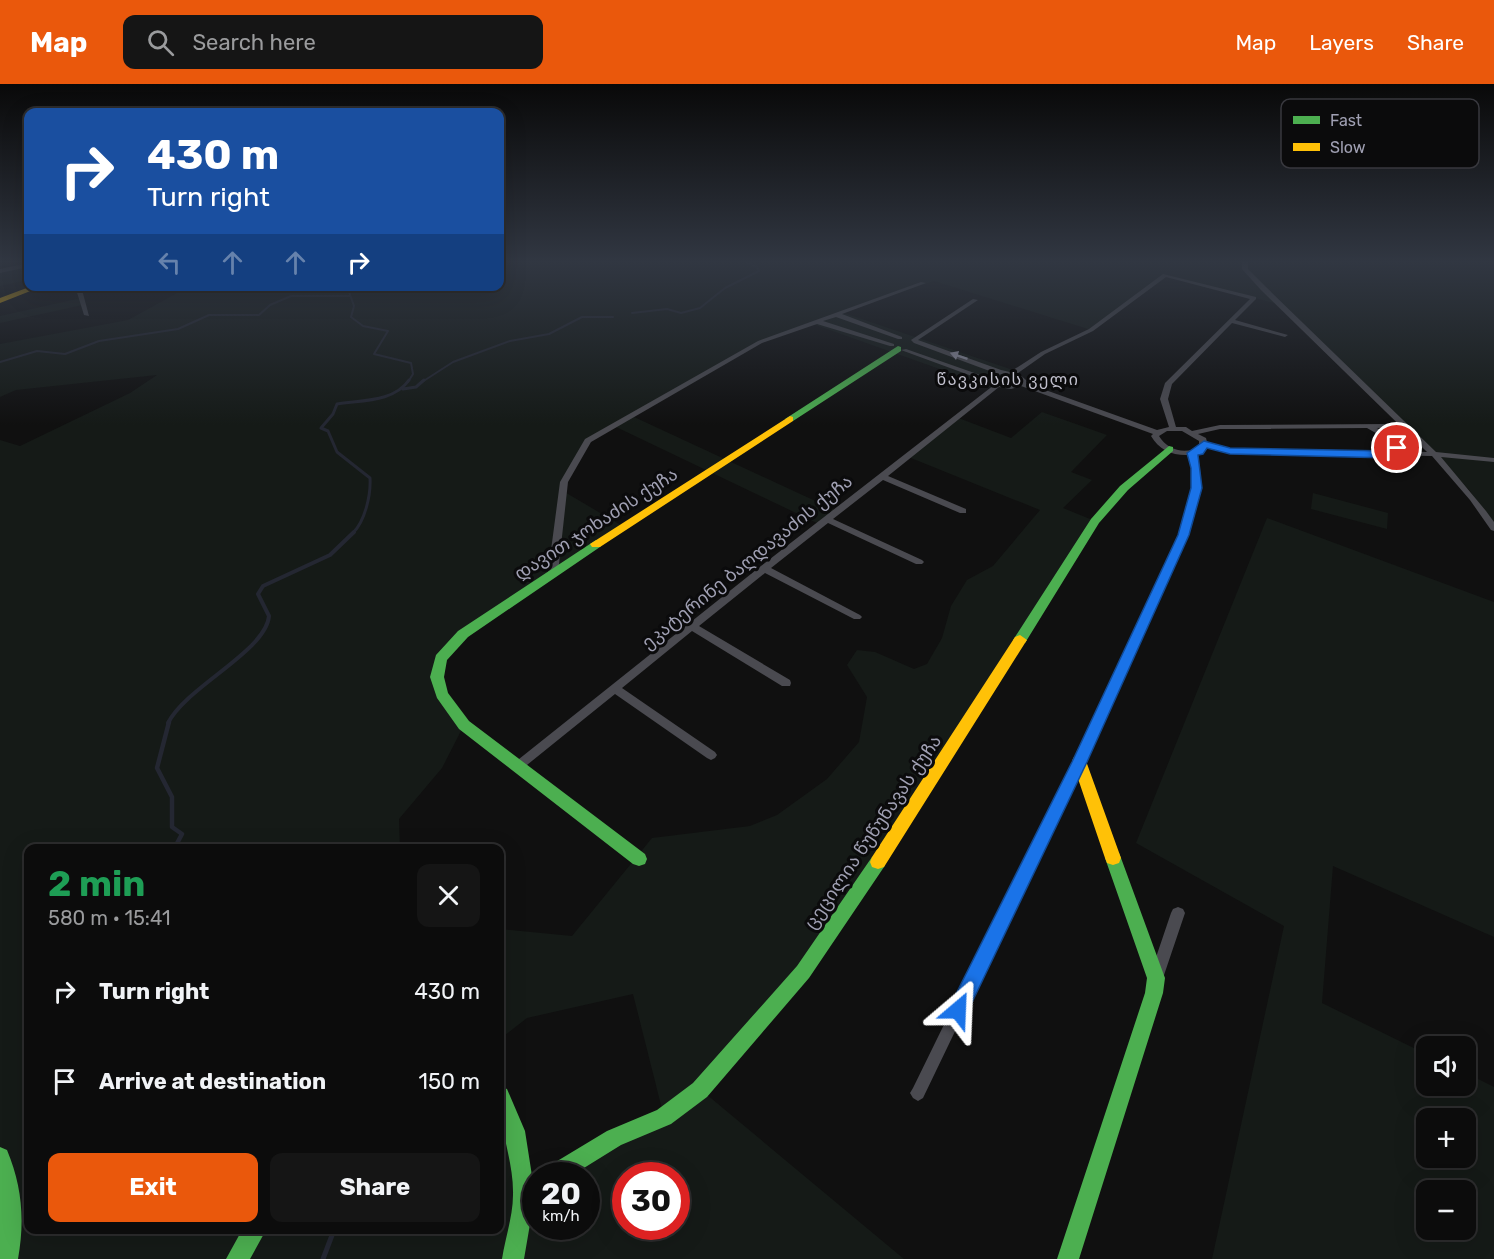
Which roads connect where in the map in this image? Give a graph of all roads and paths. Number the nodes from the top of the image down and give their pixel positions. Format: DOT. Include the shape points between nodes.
graph roads {
  1 [pos="832,315"];
  2 [pos="836,315"];
  3 [pos="953,315"];
  4 [pos="1112,315"];
  5 [pos="1237,315"];
  6 [pos="1289,315"];
  7 [pos="816,321"];
  8 [pos="1231,321"];
  9 [pos="1285,335"];
  10 [pos="915,341"];
  11 [pos="899,346"];
  12 [pos="1000,372"];
  13 [pos="1013,373"];
  14 [pos="994,382"];
  15 [pos="1022,384"];
  16 [pos="1365,426"];
  17 [pos="1391,426"];
  18 [pos="1173,428"];
  19 [pos="1157,433"];
  20 [pos="1193,433"];
  21 [pos="1204,444"];
  22 [pos="1168,449"];
  23 [pos="1192,453"];
  24 [pos="1390,454"];
  25 [pos="1435,454"];
  26 [pos="1494,460"];
  27 [pos="880,476"];
  28 [pos="963,512"];
  29 [pos="826,519"];
  30 [pos="1494,528"];
  31 [pos="919,562"];
  32 [pos="764,568"];
  33 [pos="553,573"];
  34 [pos="857,617"];
  35 [pos="692,626"];
  36 [pos="786,683"];
  37 [pos="616,689"];
  38 [pos="711,755"];
  39 [pos="1079,762"];
  40 [pos="518,766"];
  41 [pos="639,859"];
  42 [pos="1178,913"];
  43 [pos="1156,978"];
  44 [pos="918,1093"];
  45 [pos="504,1105"];
  46 [pos="0,1157"];
  47 [pos="523,1162"];
  48 [pos="574,1162"];
  49 [pos="522,1223"];
  50 [pos="253,1234"];
  51 [pos="7,1259"];
  52 [pos="237,1259"];
  53 [pos="513,1259"];
  54 [pos="1068,1259"];
  1 -- 7 [label="street"];
  2 -- 11 [label="street"];
  3 -- 10 [label="street"];
  4 -- 13 [label="street"];
  5 -- 8 [label="street"];
  6 -- 25 [label="street"];
  7 -- 11 [label="street"];
  7 -- 33 [label="street" via="760,342 588,441 564,482"];
  8 -- 9 [label="street"];
  8 -- 18 [label="street" via="1169,383 1164,399"];
  10 -- 11 [label="street"];
  10 -- 11 [label="street" via="917,347"];
  12 -- 10 [label="street, one-way"];
  11 -- 14 [label="street"];
  11 -- 33 [label="street, დავით ჯოხაძის ქუჩა"];
  12 -- 13 [label="street"];
  12 -- 14 [label="street, ეკატერინე ბაღდავაძის ქუჩა" via="994,374"];
  13 -- 15 [label="street" via="1021,377"];
  14 -- 15 [label="street" via="1013,387"];
  14 -- 27 [label="street, ეკატერინე ბაღდავაძის ქუჩა"];
  15 -- 19 [label="street"];
  16 -- 17 [label="street"];
  16 -- 20 [label="street" via="1220,427"];
  16 -- 24 [label="street" via="1397,442 1397,448"];
  18 -- 19 [label="street"];
  18 -- 20 [label="street"];
  19 -- 22 [label="street" via="1157,441"];
  20 -- 21 [label="street"];
  21 -- 23 [label="street" via="1199,452"];
  21 -- 24 [label="street" via="1230,451"];
  22 -- 23 [label="street"];
  22 -- 48 [label="street, ცეცილია წუწუნავას ქუჩა" via="1124,488 1095,521 914,808 803,972 700,1090 664,1117 614,1138"];
  23 -- 39 [label="street" via="1197,488 1184,535"];
  24 -- 25 [label="street"];
  25 -- 26 [label="street"];
  25 -- 30 [label="street" via="1470,491"];
  27 -- 28 [label="street"];
  27 -- 29 [label="street, ეკატერინე ბაღდავაძის ქუჩა"];
  29 -- 31 [label="street"];
  29 -- 32 [label="street, ეკატერინე ბაღდავაძის ქუჩა"];
  32 -- 34 [label="street"];
  32 -- 35 [label="street, ეკატერინე ბაღდავაძის ქუჩა"];
  33 -- 40 [label="street, დავით ჯოხაძის ქუჩა" via="458,639 441,657 436,679 442,699 464,725"];
  35 -- 36 [label="street"];
  35 -- 37 [label="street, ეკატერინე ბაღდავაძის ქუჩა"];
  37 -- 38 [label="street"];
  37 -- 40 [label="street, ეკატერინე ბაღდავაძის ქუჩა"];
  39 -- 43 [label="street"];
  39 -- 44 [label="street"];
  40 -- 41 [label="street, დავით ჯოხაძის ქუჩა"];
  42 -- 43 [label="street"];
  43 -- 54 [label="street"];
  45 -- 47 [label="street"];
  46 -- 51 [label="street" via="9,1175 12,1213"];
  49 -- 53 [label="street"];
  50 -- 52 [label="street"];
}
